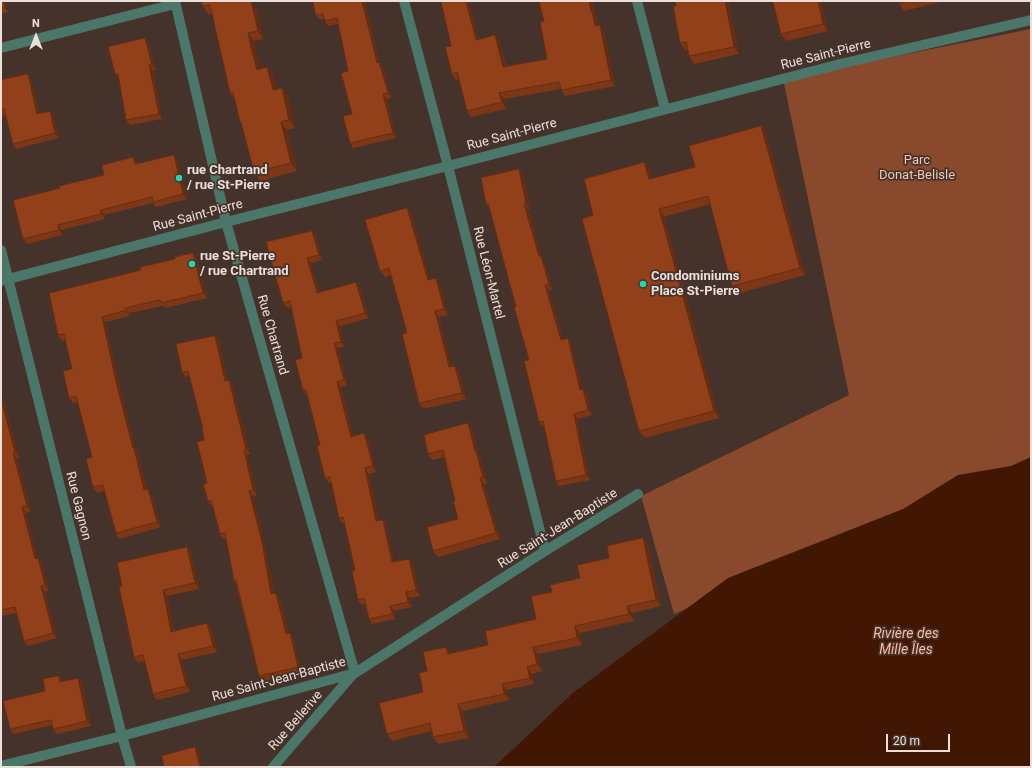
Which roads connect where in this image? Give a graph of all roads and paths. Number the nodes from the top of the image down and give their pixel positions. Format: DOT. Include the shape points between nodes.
graph roads {
  1 [pos="404,1"];
  2 [pos="637,1"];
  3 [pos="175,2"];
  4 [pos="1031,20"];
  5 [pos="1,48"];
  6 [pos="665,109"];
  7 [pos="448,166"];
  8 [pos="226,222"];
  9 [pos="1,250"];
  10 [pos="4,280"];
  11 [pos="638,494"];
  12 [pos="545,551"];
  13 [pos="355,673"];
  14 [pos="122,736"];
  15 [pos="1,766"];
  16 [pos="131,767"];
  17 [pos="273,767"];
  1 -- 7 [label="street, Rue Léon-Martel"];
  2 -- 6 [label="street"];
  3 -- 5 [label="street"];
  3 -- 8 [label="street, Rue Chartrand"];
  4 -- 6 [label="street, Rue Saint-Pierre" via="840,64"];
  6 -- 7 [label="street, Rue Saint-Pierre"];
  7 -- 8 [label="street, Rue Saint-Pierre"];
  7 -- 12 [label="street, Rue Léon-Martel"];
  8 -- 10 [label="street, Rue Saint-Pierre"];
  8 -- 13 [label="street, Rue Chartrand"];
  9 -- 10 [label="street, Rue Gagnon"];
  10 -- 14 [label="street, Rue Gagnon"];
  11 -- 12 [label="street, Rue Saint-Jean-Baptiste"];
  12 -- 13 [label="street, Rue Saint-Jean-Baptiste"];
  13 -- 14 [label="street, Rue Saint-Jean-Baptiste"];
  13 -- 17 [label="street, Rue Bellerive"];
  14 -- 15 [label="street, Rue Saint-Jean-Baptiste"];
  14 -- 16 [label="street, Rue Gagnon"];
}
